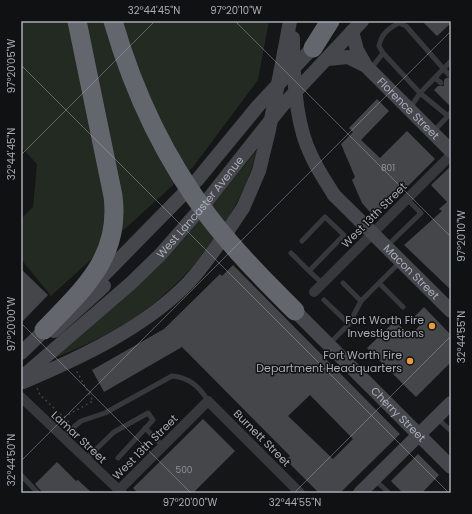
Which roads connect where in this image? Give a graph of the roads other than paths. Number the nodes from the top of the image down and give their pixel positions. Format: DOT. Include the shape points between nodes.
graph roads {
  1 [pos="77,21"];
  2 [pos="113,21"];
  3 [pos="292,21"];
  4 [pos="330,21"];
  5 [pos="339,21"];
  6 [pos="357,26"];
  7 [pos="313,48"];
  8 [pos="383,53"];
  9 [pos="328,59"];
  10 [pos="451,61"];
  11 [pos="368,68"];
  12 [pos="444,69"];
  13 [pos="450,75"];
  14 [pos="435,78"];
  15 [pos="441,83"];
  16 [pos="420,93"];
  17 [pos="409,109"];
  18 [pos="449,114"];
  19 [pos="432,132"];
  20 [pos="451,151"];
  21 [pos="451,155"];
  22 [pos="198,179"];
  23 [pos="407,199"];
  24 [pos="372,233"];
  25 [pos="302,241"];
  26 [pos="387,247"];
  27 [pos="291,253"];
  28 [pos="401,261"];
  29 [pos="309,271"];
  30 [pos="322,283"];
  31 [pos="343,283"];
  32 [pos="379,283"];
  33 [pos="314,292"];
  34 [pos="324,300"];
  35 [pos="361,301"];
  36 [pos="403,307"];
  37 [pos="295,311"];
  38 [pos="451,311"];
  39 [pos="349,324"];
  40 [pos="44,330"];
  41 [pos="329,344"];
  42 [pos="21,353"];
  43 [pos="21,366"];
  44 [pos="21,378"];
  45 [pos="21,382"];
  46 [pos="21,398"];
  47 [pos="208,401"];
  48 [pos="451,403"];
  49 [pos="436,417"];
  50 [pos="145,428"];
  51 [pos="451,431"];
  52 [pos="419,434"];
  53 [pos="62,437"];
  54 [pos="163,446"];
  55 [pos="118,458"];
  56 [pos="86,459"];
  57 [pos="451,467"];
  58 [pos="21,475"];
  59 [pos="374,478"];
  60 [pos="120,492"];
  61 [pos="38,493"];
  62 [pos="300,493"];
  63 [pos="360,493"];
  64 [pos="389,493"];
  1 -- 40 [label="highway" via="113,196 114,220 103,261 94,275"];
  2 -- 37 [label="highway, bridge" via="140,97 189,187 208,216 237,251"];
  3 -- 24 [label="main road, Macon Street, bridge" via="293,72 310,154 334,195"];
  3 -- 45 [label="main road, bridge" via="259,171 243,208 214,250 189,282 157,311 84,353"];
  4 -- 7 [label="highway"];
  5 -- 7 [label="main road, West Lancaster Avenue"];
  6 -- 9 [label="main road, West Lancaster Avenue"];
  6 -- 11 [label="main road, Florence Street" via="356,48"];
  7 -- 22 [label="main road, West Lancaster Avenue" via="258,106"];
  8 -- 11 [label="lane"];
  8 -- 12 [label="lane" via="379,46 380,40 391,27 399,23 406,26"];
  8 -- 16 [label="lane"];
  9 -- 11 [label="main road, Florence Street" via="348,57"];
  9 -- 44 [label="main road, West Lancaster Avenue" via="282,106 202,207 160,255"];
  10 -- 12 [label="lane"];
  11 -- 17 [label="main road, Florence Street"];
  12 -- 13 [label="lane"];
  12 -- 14 [label="lane"];
  14 -- 15 [label="lane"];
  14 -- 16 [label="lane"];
  16 -- 17 [label="lane"];
  16 -- 18 [label="lane"];
  17 -- 19 [label="main road, Florence Street"];
  18 -- 19 [label="lane"];
  19 -- 20 [label="main road, Florence Street"];
  21 -- 23 [label="street, West 13th Street"];
  22 -- 40 [label="main road, West Lancaster Avenue" via="101,279"];
  22 -- 43 [label="main road" via="158,231"];
  23 -- 24 [label="street, West 13th Street"];
  23 -- 26 [label="lane" via="421,213"];
  24 -- 26 [label="main road, Macon Street"];
  24 -- 30 [label="street, West 13th Street"];
  25 -- 29 [label="lane" via="325,217 344,235"];
  26 -- 28 [label="main road, Macon Street"];
  27 -- 29 [label="lane"];
  28 -- 32 [label="lane"];
  28 -- 38 [label="main road, Macon Street"];
  29 -- 30 [label="lane"];
  30 -- 33 [label="street, West 13th Street"];
  31 -- 35 [label="lane"];
  32 -- 35 [label="lane"];
  32 -- 36 [label="lane"];
  34 -- 39 [label="lane"];
  35 -- 39 [label="lane"];
  37 -- 41 [label="main road, Cherry Street"];
  39 -- 41 [label="lane"];
  40 -- 42 [label="main road, West Lancaster Avenue"];
  41 -- 52 [label="main road, Cherry Street"];
  46 -- 53 [label="street, Lamar Street"];
  47 -- 53 [label="lane" via="203,391 191,382 172,376 105,413 88,417"];
  47 -- 54 [label="street, West 13th Street"];
  47 -- 62 [label="street, Burnett Street"];
  48 -- 49 [label="main road"];
  49 -- 51 [label="lane"];
  49 -- 52 [label="main road"];
  50 -- 54 [label="lane"];
  50 -- 55 [label="lane"];
  50 -- 56 [label="lane" via="153,420 148,413 114,432"];
  52 -- 57 [label="main road, Cherry Street"];
  52 -- 59 [label="main road"];
  53 -- 56 [label="street, Lamar Street"];
  54 -- 60 [label="street, West 13th Street"];
  56 -- 60 [label="street, Lamar Street"];
  58 -- 61 [label="lane"];
  59 -- 63 [label="main road"];
  59 -- 64 [label="lane"];
}
